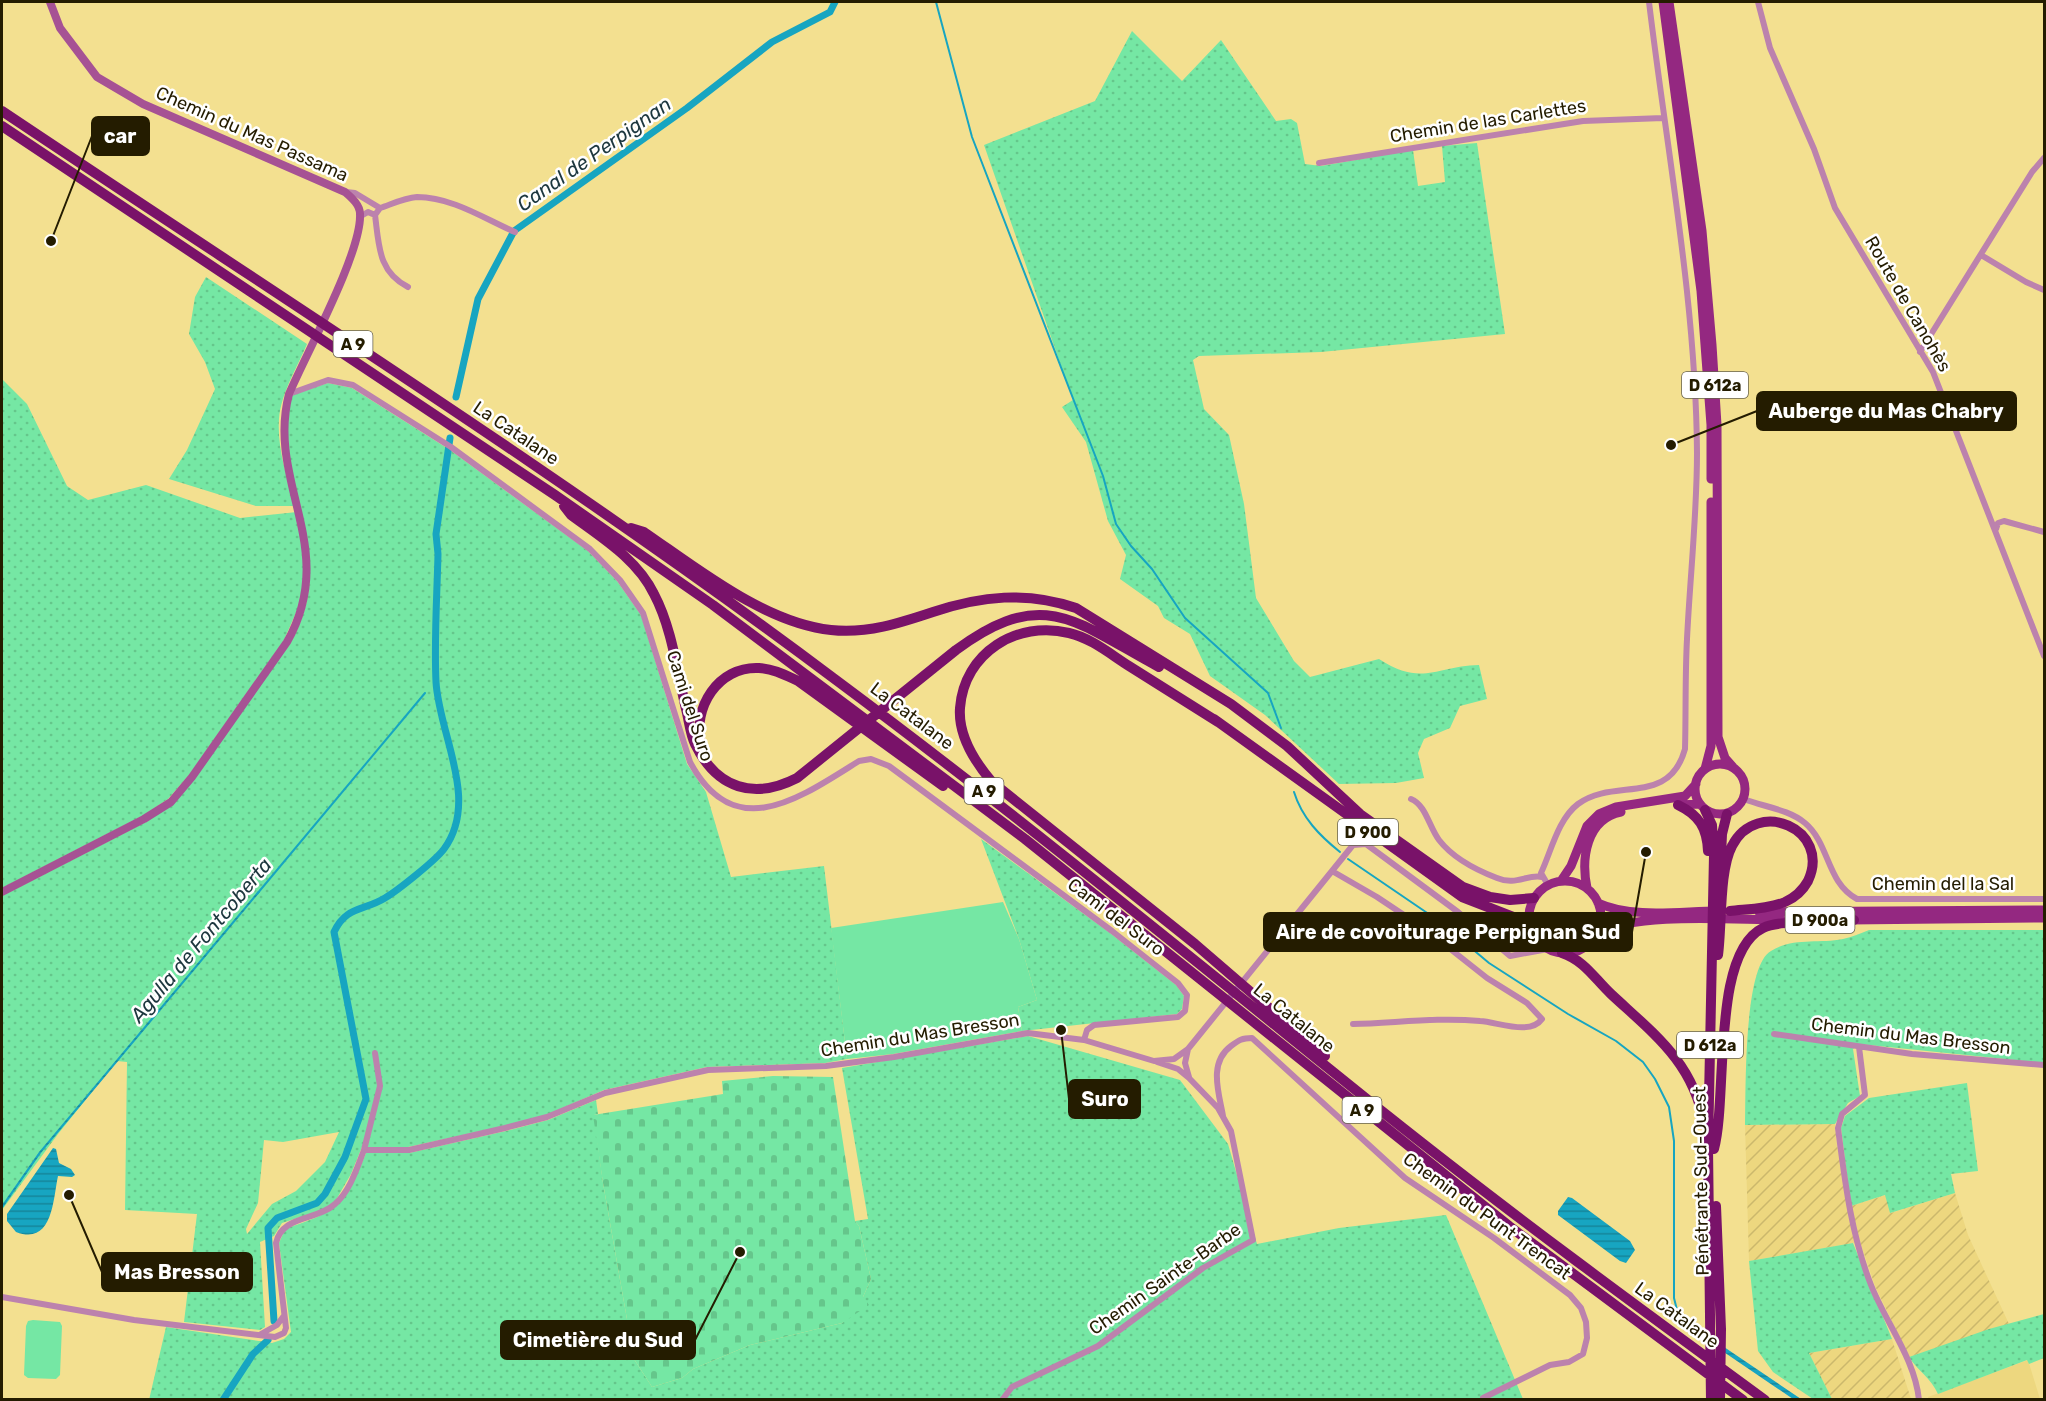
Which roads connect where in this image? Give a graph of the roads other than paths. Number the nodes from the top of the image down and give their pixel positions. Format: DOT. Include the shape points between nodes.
graph roads {
  1 [pos="50,2"];
  2 [pos="1649,2"];
  3 [pos="1661,2"];
  4 [pos="1669,2"];
  5 [pos="1758,2"];
  6 [pos="2,111"];
  7 [pos="1663,118"];
  8 [pos="2,126"];
  9 [pos="2044,158"];
  10 [pos="1319,163"];
  11 [pos="345,192"];
  12 [pos="380,208"];
  13 [pos="375,215"];
  14 [pos="361,216"];
  15 [pos="513,231"];
  16 [pos="1981,255"];
  17 [pos="408,287"];
  18 [pos="2044,290"];
  19 [pos="1920,352"];
  20 [pos="289,394"];
  21 [pos="555,495"];
  22 [pos="620,524"];
  23 [pos="1996,530"];
  24 [pos="2044,532"];
  25 [pos="1103,637"];
  26 [pos="2044,656"];
  27 [pos="1231,704"];
  28 [pos="1218,722"];
  29 [pos="704,760"];
  30 [pos="1733,767"];
  31 [pos="1705,769"];
  32 [pos="1695,784"];
  33 [pos="1411,799"];
  34 [pos="1744,799"];
  35 [pos="1678,805"];
  36 [pos="1702,807"];
  37 [pos="989,811"];
  38 [pos="1727,814"];
  39 [pos="1332,871"];
  40 [pos="1545,881"];
  41 [pos="1561,881"];
  42 [pos="1587,888"];
  43 [pos="1714,890"];
  44 [pos="2,892"];
  45 [pos="1534,898"];
  46 [pos="2044,899"];
  47 [pos="1598,903"];
  48 [pos="2044,910"];
  49 [pos="1731,911"];
  50 [pos="1854,920"];
  51 [pos="2044,920"];
  52 [pos="1529,923"];
  53 [pos="1597,933"];
  54 [pos="1533,935"];
  55 [pos="1715,943"];
  56 [pos="1548,949"];
  57 [pos="1525,953"];
  58 [pos="1562,953"];
  59 [pos="1353,1024"];
  60 [pos="1774,1034"];
  61 [pos="1084,1040"];
  62 [pos="1859,1047"];
  63 [pos="1188,1049"];
  64 [pos="375,1053"];
  65 [pos="1154,1061"];
  66 [pos="2044,1065"];
  67 [pos="1336,1074"];
  68 [pos="1189,1078"];
  69 [pos="1223,1116"];
  70 [pos="1711,1148"];
  71 [pos="364,1150"];
  72 [pos="2,1297"];
  73 [pos="283,1317"];
  74 [pos="258,1335"];
  75 [pos="1918,1389"];
  76 [pos="1484,1398"];
  77 [pos="1714,1399"];
  78 [pos="1002,1400"];
  79 [pos="1743,1400"];
  80 [pos="1765,1400"];
  81 [pos="1919,1400"];
  82 [pos="1925,1400"];
  1 -- 11 [label="street, Chemin du Mas Passama" via="60,28 97,77 143,104"];
  2 -- 7 [label="street"];
  3 -- 31 [label="main road, D 612a" via="1696,244 1710,414 1711,746"];
  4 -- 30 [label="main road, D 612a" via="1708,290 1717,425 1718,736 1725,758"];
  5 -- 19 [label="street, Route de Canohès" via="1770,48 1835,208"];
  6 -- 22 [label="highway, La Catalane / A 9"];
  7 -- 10 [label="street, Chemin de las Carlettes" via="1583,121"];
  7 -- 40 [label="street" via="1680,220 1697,452 1685,749 1681,763 1663,781 1648,788 1598,795 1576,805 1565,818 1541,873"];
  8 -- 21 [label="highway, La Catalane / A 9"];
  9 -- 16 [label="street" via="2031,172"];
  11 -- 12 [label="street" via="355,193"];
  11 -- 14 [label="street, Chemin du Mas Passama" via="356,203"];
  12 -- 13 [label="street"];
  12 -- 15 [label="street" via="404,199 430,199 493,220"];
  13 -- 14 [label="street" via="368,212"];
  13 -- 17 [label="street" via="381,262 393,278"];
  14 -- 20 [label="street" via="355,245"];
  16 -- 18 [label="street"];
  16 -- 19 [label="street"];
  19 -- 23 [label="street, Route de Canohès" via="1943,397"];
  20 -- 44 [label="street" via="283,418 284,453 300,512 307,558 306,600 300,620 171,802"];
  20 -- 61 [label="street, Cami del Suro" via="328,380 353,385 555,520 590,549 620,580 643,613 690,762 700,781 715,796 743,807 772,807 797,800 859,761 871,759 889,766 1112,931 1178,983 1187,995 1185,1011 1178,1017 1094,1025 1087,1030"];
  21 -- 29 [label="highway" via="571,516 632,564 654,594 670,641 694,742"];
  21 -- 37 [label="highway, La Catalane / A 9" via="722,612"];
  22 -- 27 [label="highway" via="644,532 761,608 792,622 832,630 890,626 976,600 1003,596 1054,600 1092,617"];
  22 -- 67 [label="highway, La Catalane / A 9" via="970,780"];
  23 -- 24 [label="street" via="1998,523 2004,521"];
  23 -- 26 [label="street, Route de Canohès"];
  25 -- 27 [label="highway"];
  25 -- 28 [label="highway"];
  25 -- 29 [label="highway" via="1067,618 1042,614 1010,618 982,630 798,778 767,790 736,786 715,773"];
  27 -- 45 [label="highway, D 900" via="1287,746 1360,814 1463,886 1490,897"];
  28 -- 52 [label="highway, D 900" via="1462,897"];
  28 -- 67 [label="highway" via="1087,639 1046,629 1017,633 984,653 964,688 960,709 967,744 992,782 1195,944 1305,1038"];
  29 -- 37 [label="highway" via="699,716 713,689 747,669 778,671 798,681 966,803"];
  30 -- 31 [label="main road" via="1719,764"];
  30 -- 34 [label="main road" via="1746,784"];
  31 -- 32 [label="main road"];
  32 -- 36 [label="main road"];
  32 -- 41 [label="main road" via="1685,796 1616,807 1599,814 1587,826"];
  33 -- 40 [label="street" via="1423,808 1430,827 1455,856 1498,879"];
  34 -- 38 [label="main road"];
  34 -- 46 [label="street, Chemin del la Sal" via="1785,812 1804,823 1815,835 1837,883 1857,899"];
  35 -- 36 [label="main road"];
  35 -- 42 [label="main road" via="1616,813 1599,824 1585,852"];
  35 -- 43 [label="highway" via="1693,812 1703,826"];
  36 -- 38 [label="main road"];
  36 -- 43 [label="highway, D 612a" via="1713,836"];
  37 -- 79 [label="highway, La Catalane / A 9" via="1509,1227"];
  38 -- 43 [label="highway, D 612a"];
  39 -- 57 [label="street" via="1353,845 1366,844 1458,912 1501,950 1510,956"];
  39 -- 59 [label="street" via="1425,929 1486,978 1527,1003 1542,1019 1528,1028 1480,1020"];
  39 -- 63 [label="street"];
  40 -- 41 [label="main road"];
  40 -- 45 [label="main road"];
  41 -- 42 [label="main road"];
  42 -- 47 [label="main road"];
  43 -- 55 [label="highway, D 612a"];
  45 -- 52 [label="main road"];
  47 -- 49 [label="main road, D 900a" via="1632,911"];
  47 -- 53 [label="main road"];
  48 -- 49 [label="main road, D 900a"];
  49 -- 55 [label="highway" via="1770,906 1795,897 1811,873 1813,861 1807,840 1790,826 1776,821 1761,822 1749,827 1731,847"];
  50 -- 51 [label="main road, D 900a"];
  50 -- 53 [label="main road, D 900a" via="1655,921 1624,923"];
  50 -- 70 [label="highway, D 900a" via="1834,924 1773,924 1762,928 1745,944 1733,972 1725,1021 1719,1131"];
  52 -- 54 [label="main road"];
  53 -- 58 [label="main road" via="1583,948"];
  54 -- 56 [label="main road"];
  54 -- 57 [label="street"];
  55 -- 70 [label="highway, Pénétrante Sud-Ouest / D 612a"];
  55 -- 70 [label="highway, Pénétrante Sud-Ouest / D 612a"];
  56 -- 57 [label="street"];
  56 -- 58 [label="main road"];
  58 -- 70 [label="highway" via="1588,967 1607,990 1668,1046 1698,1099"];
  60 -- 62 [label="street, Chemin du Mas Bresson"];
  61 -- 65 [label="street, Chemin du Mas Bresson"];
  61 -- 71 [label="street, Chemin du Mas Bresson" via="1028,1033 826,1066 708,1070 605,1092 547,1118 505,1128 409,1150"];
  62 -- 66 [label="street, Chemin du Mas Bresson"];
  62 -- 75 [label="street" via="1865,1095 1842,1114 1838,1128 1851,1217 1872,1287"];
  63 -- 65 [label="street" via="1174,1059"];
  63 -- 68 [label="street" via="1185,1063"];
  64 -- 71 [label="street" via="380,1086"];
  65 -- 68 [label="street, Chemin Sainte-Barbe" via="1178,1069"];
  67 -- 80 [label="highway, La Catalane / A 9" via="1516,1215"];
  68 -- 69 [label="street, Chemin Sainte-Barbe"];
  69 -- 76 [label="street, Chemin du Punt Trencat" via="1218,1062 1227,1048 1242,1038 1252,1038 1405,1178 1570,1295 1586,1322 1583,1354 1569,1362 1550,1365"];
  69 -- 78 [label="street, Chemin Sainte-Barbe" via="1231,1131 1253,1240 1203,1268 1098,1346 1012,1387"];
  70 -- 77 [label="highway, Pénétrante Sud-Ouest / D 612a"];
  70 -- 77 [label="highway, Pénétrante Sud-Ouest / D 612a" via="1721,1329"];
  71 -- 73 [label="street" via="338,1202 327,1211 284,1226 278,1232"];
  72 -- 74 [label="street" via="134,1320"];
  73 -- 74 [label="street"];
  73 -- 74 [label="street" via="286,1328 280,1336"];
  75 -- 81 [label="street"];
  75 -- 82 [label="street"];
}
